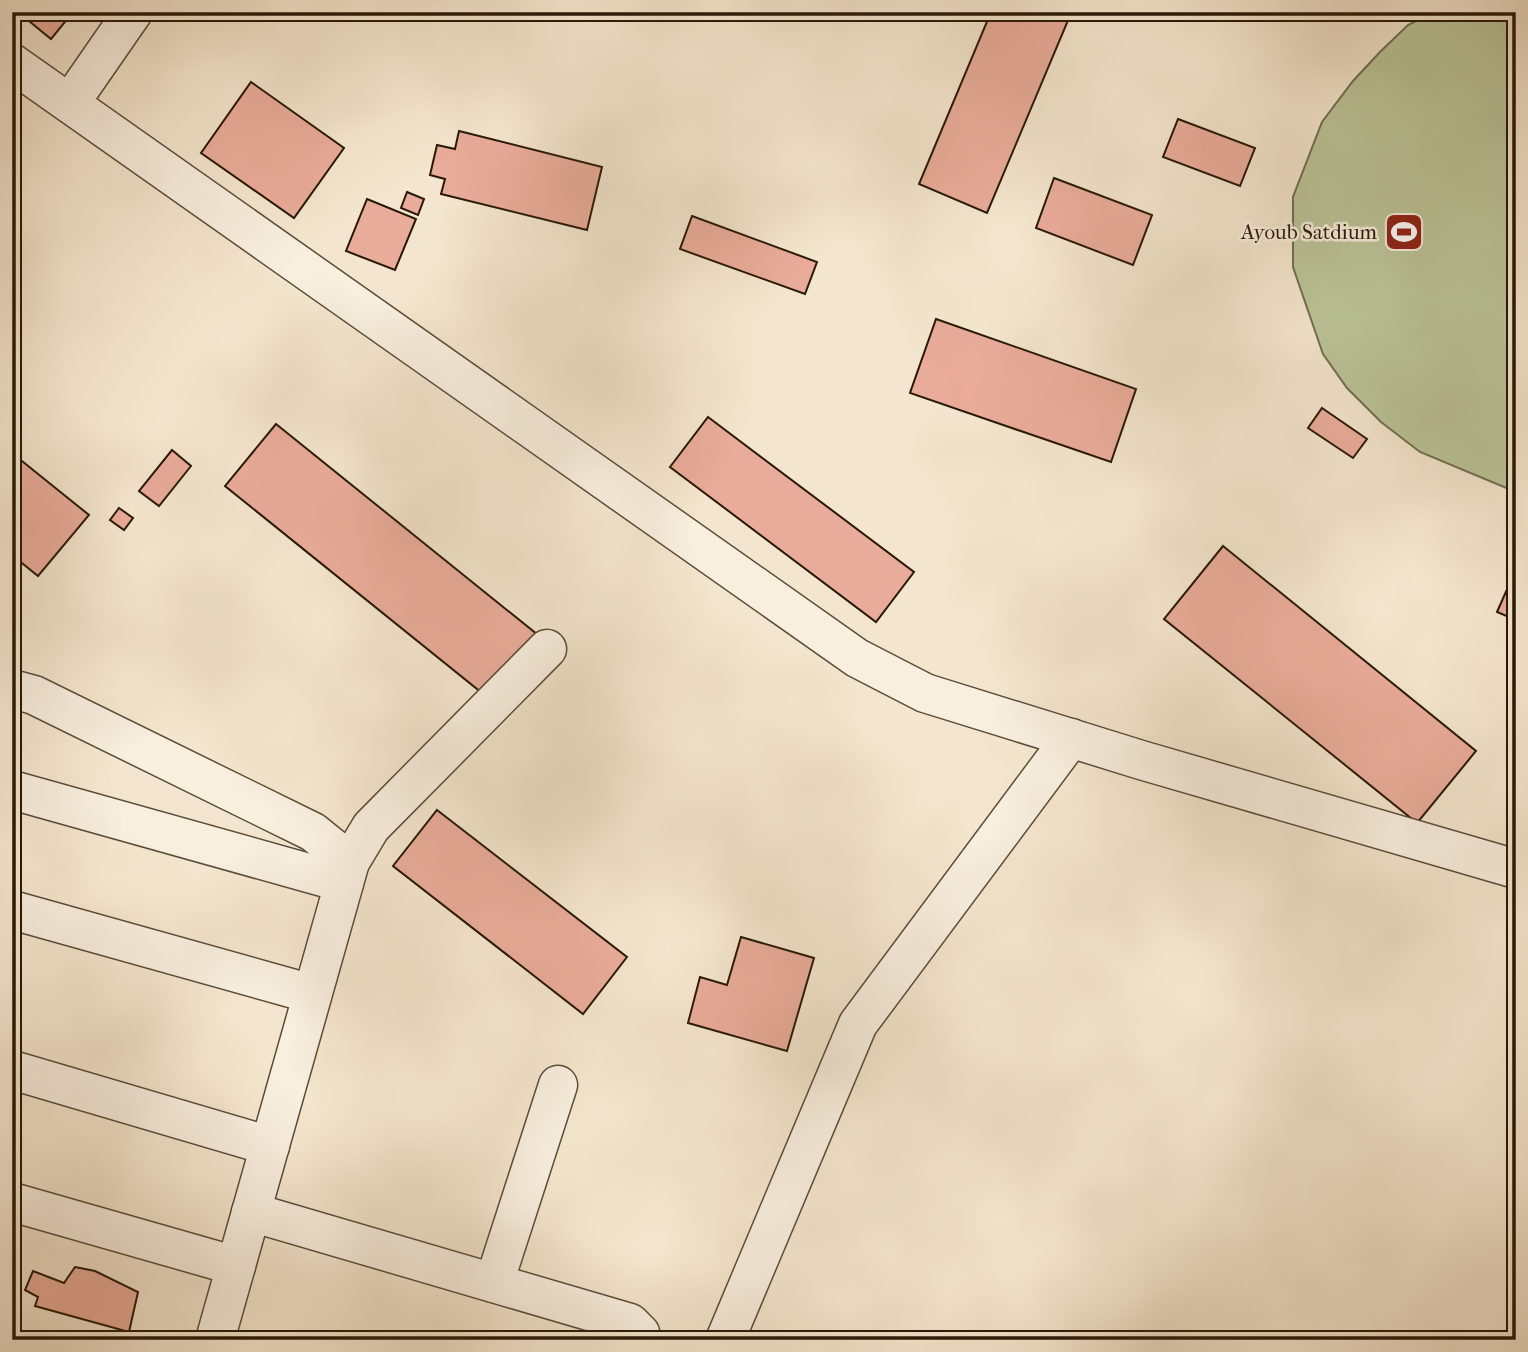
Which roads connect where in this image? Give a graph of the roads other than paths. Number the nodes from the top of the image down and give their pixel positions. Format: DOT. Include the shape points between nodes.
graph roads {
  1 [pos="133,12"];
  2 [pos="12,63"];
  3 [pos="70,103"];
  4 [pos="547,649"];
  5 [pos="12,689"];
  6 [pos="1071,738"];
  7 [pos="12,790"];
  8 [pos="1516,869"];
  9 [pos="347,872"];
  10 [pos="12,910"];
  11 [pos="313,994"];
  12 [pos="12,1070"];
  13 [pos="558,1085"];
  14 [pos="270,1146"];
  15 [pos="12,1202"];
  16 [pos="251,1212"];
  17 [pos="236,1266"];
  18 [pos="494,1283"];
  19 [pos="215,1340"];
  20 [pos="639,1340"];
  21 [pos="725,1340"];
  1 -- 3 [label="lane"];
  2 -- 3 [label="lane"];
  3 -- 6 [label="lane" via="857,658 925,692"];
  4 -- 9 [label="lane" via="371,827"];
  5 -- 9 [label="lane" via="34,695 313,832"];
  6 -- 8 [label="lane"];
  6 -- 21 [label="lane" via="858,1024"];
  7 -- 9 [label="lane"];
  9 -- 11 [label="lane"];
  10 -- 11 [label="lane"];
  11 -- 14 [label="lane"];
  12 -- 14 [label="lane"];
  13 -- 18 [label="lane"];
  14 -- 16 [label="lane"];
  15 -- 17 [label="lane"];
  16 -- 17 [label="lane"];
  16 -- 18 [label="lane"];
  17 -- 19 [label="lane"];
  18 -- 20 [label="lane" via="630,1322 640,1333"];
}
